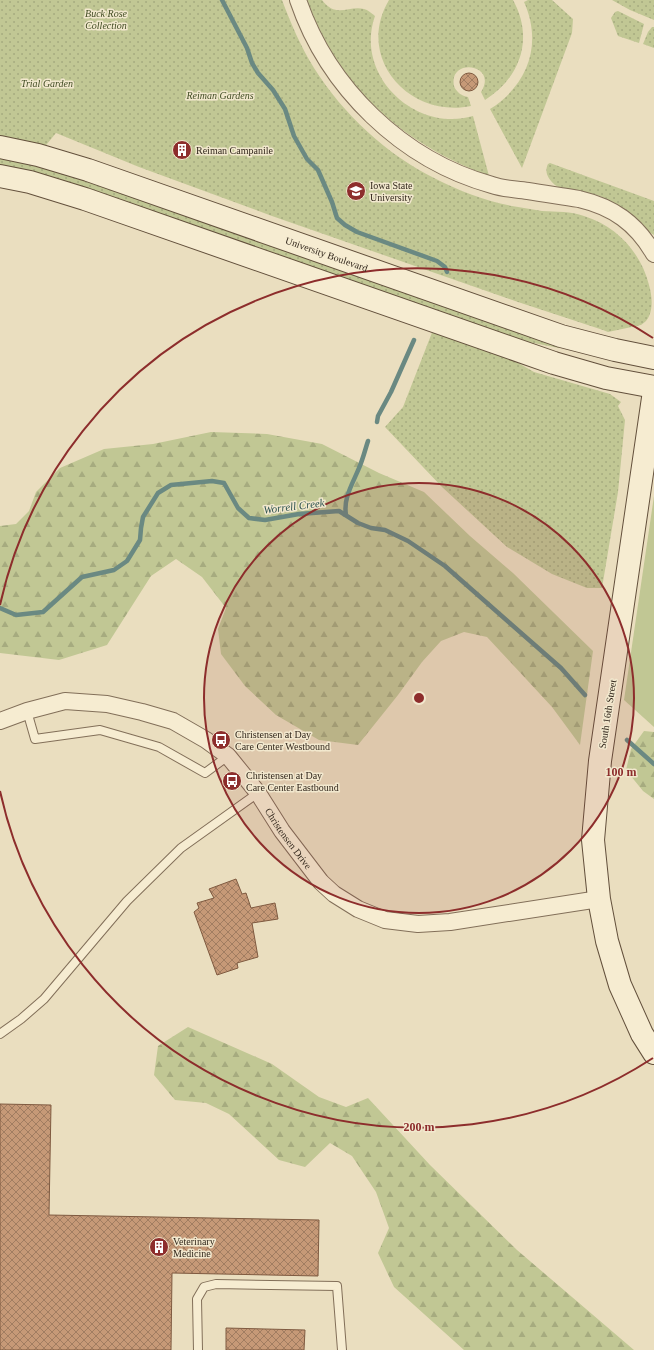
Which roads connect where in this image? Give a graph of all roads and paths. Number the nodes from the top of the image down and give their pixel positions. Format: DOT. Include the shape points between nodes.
graph roads {
  1 [pos="298,0"];
  2 [pos="0,147"];
  3 [pos="0,176"];
  4 [pos="654,254"];
  5 [pos="654,358"];
  6 [pos="654,387"];
  7 [pos="654,390"];
  8 [pos="27,711"];
  9 [pos="0,721"];
  10 [pos="228,756"];
  11 [pos="258,793"];
  12 [pos="599,899"];
  13 [pos="0,1034"];
  14 [pos="654,1053"];
  15 [pos="198,1350"];
  16 [pos="342,1350"];
  1 -- 4 [label="street" via="311,33 348,89 373,116 410,147 452,170 493,186 579,199 613,211 636,229"];
  2 -- 5 [label="main road, University Boulevard" via="88,170 561,336"];
  3 -- 6 [label="main road" via="30,182 85,199 554,363 606,378"];
  7 -- 12 [label="main road, South 16th Street" via="597,785 593,840"];
  8 -- 9 [label="street, Christensen Drive"];
  8 -- 10 [label="street, Christensen Drive" via="65,700 107,704 173,721"];
  8 -- 10 [label="lane" via="35,739 100,730 159,747 205,773"];
  10 -- 11 [label="street, Christensen Drive"];
  11 -- 12 [label="street, Christensen Drive" via="282,831 321,882 334,894 358,909 385,920 418,924 450,922"];
  11 -- 13 [label="lane" via="181,848 128,901 44,999"];
  12 -- 14 [label="main road, South 16th Street" via="607,941 620,985 642,1034"];
  15 -- 16 [label="lane" via="197,1299 204,1287 216,1284 337,1286"];
}
